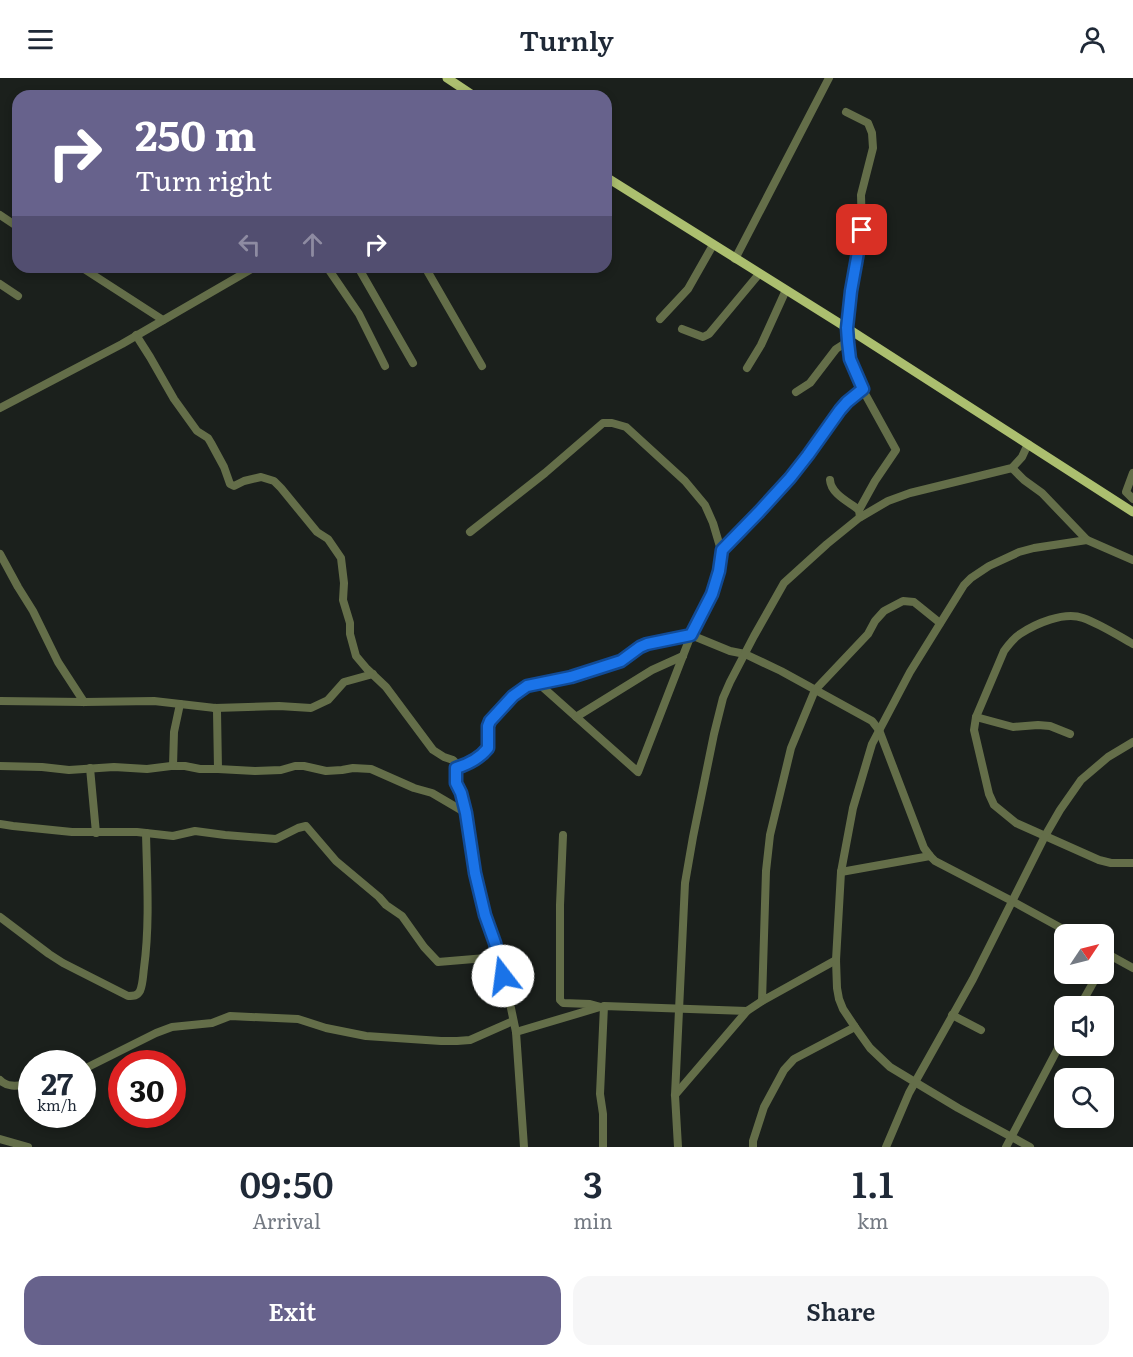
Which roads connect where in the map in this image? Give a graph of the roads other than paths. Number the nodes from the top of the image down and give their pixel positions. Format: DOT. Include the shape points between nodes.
graph roads {
  1 [pos="447,78"];
  2 [pos="829,78"];
  3 [pos="464,90"];
  4 [pos="846,112"];
  5 [pos="612,181"];
  6 [pos="713,245"];
  7 [pos="735,259"];
  8 [pos="90,273"];
  9 [pos="245,273"];
  10 [pos="331,273"];
  11 [pos="361,273"];
  12 [pos="428,273"];
  13 [pos="759,274"];
  14 [pos="0,284"];
  15 [pos="786,290"];
  16 [pos="18,296"];
  17 [pos="660,319"];
  18 [pos="163,320"];
  19 [pos="847,328"];
  20 [pos="682,329"];
  21 [pos="136,335"];
  22 [pos="848,342"];
  23 [pos="413,363"];
  24 [pos="385,366"];
  25 [pos="482,366"];
  26 [pos="747,368"];
  27 [pos="863,389"];
  28 [pos="796,393"];
  29 [pos="1,406"];
  30 [pos="1028,444"];
  31 [pos="1012,468"];
  32 [pos="1133,473"];
  33 [pos="830,480"];
  34 [pos="1133,499"];
  35 [pos="1133,512"];
  36 [pos="859,514"];
  37 [pos="470,532"];
  38 [pos="1087,540"];
  39 [pos="722,550"];
  40 [pos="0,554"];
  41 [pos="1133,560"];
  42 [pos="940,623"];
  43 [pos="691,635"];
  44 [pos="1133,644"];
  45 [pos="745,654"];
  46 [pos="683,656"];
  47 [pos="373,674"];
  48 [pos="538,683"];
  49 [pos="815,690"];
  50 [pos="0,701"];
  51 [pos="84,702"];
  52 [pos="180,704"];
  53 [pos="215,708"];
  54 [pos="576,717"];
  55 [pos="976,717"];
  56 [pos="879,730"];
  57 [pos="1070,734"];
  58 [pos="1133,741"];
  59 [pos="0,766"];
  60 [pos="173,766"];
  61 [pos="90,768"];
  62 [pos="456,768"];
  63 [pos="218,769"];
  64 [pos="466,813"];
  65 [pos="0,824"];
  66 [pos="96,833"];
  67 [pos="146,833"];
  68 [pos="563,835"];
  69 [pos="1045,836"];
  70 [pos="930,856"];
  71 [pos="1133,863"];
  72 [pos="841,872"];
  73 [pos="1012,901"];
  74 [pos="0,917"];
  75 [pos="1054,924"];
  76 [pos="498,957"];
  77 [pos="1114,957"];
  78 [pos="836,960"];
  79 [pos="1133,968"];
  80 [pos="762,1001"];
  81 [pos="602,1007"];
  82 [pos="678,1009"];
  83 [pos="747,1011"];
  84 [pos="952,1015"];
  85 [pos="513,1021"];
  86 [pos="855,1027"];
  87 [pos="981,1030"];
  88 [pos="516,1032"];
  89 [pos="1054,1056"];
  90 [pos="96,1063"];
  91 [pos="0,1080"];
  92 [pos="915,1082"];
  93 [pos="18,1085"];
  94 [pos="675,1095"];
  95 [pos="1011,1137"];
  96 [pos="0,1139"];
  97 [pos="27,1147"];
  98 [pos="524,1147"];
  99 [pos="603,1147"];
  100 [pos="678,1147"];
  101 [pos="753,1147"];
  102 [pos="886,1147"];
  103 [pos="1006,1147"];
  104 [pos="1029,1147"];
  1 -- 3 [label="main road"];
  2 -- 7 [label="street"];
  4 -- 19 [label="street" via="868,123 874,141 861,195 862,230"];
  5 -- 6 [label="main road"];
  6 -- 7 [label="main road"];
  6 -- 17 [label="street" via="688,289"];
  7 -- 13 [label="main road"];
  8 -- 18 [label="street"];
  9 -- 18 [label="street"];
  10 -- 24 [label="street" via="359,314"];
  11 -- 23 [label="street"];
  12 -- 25 [label="street"];
  13 -- 15 [label="main road"];
  13 -- 20 [label="street" via="709,334 703,337"];
  14 -- 16 [label="street"];
  15 -- 19 [label="main road"];
  15 -- 26 [label="street"];
  18 -- 21 [label="street"];
  19 -- 22 [label="street"];
  19 -- 30 [label="main road"];
  21 -- 29 [label="street"];
  21 -- 47 [label="street" via="174,399 197,431 208,438 230,484 261,477 274,481 316,532 328,539 341,558 343,600 354,648 361,663"];
  22 -- 27 [label="street" via="850,359"];
  22 -- 28 [label="street" via="836,349 810,383"];
  27 -- 36 [label="street" via="896,450"];
  27 -- 39 [label="street" via="840,410 790,478"];
  30 -- 31 [label="street"];
  30 -- 35 [label="main road"];
  31 -- 36 [label="street" via="910,493"];
  31 -- 38 [label="street"];
  32 -- 34 [label="street" via="1126,492"];
  33 -- 36 [label="street" via="830,486"];
  36 -- 45 [label="street" via="784,583"];
  37 -- 39 [label="street" via="546,473 593,430 603,423 612,423 626,427 685,481 705,506"];
  38 -- 41 [label="street"];
  38 -- 42 [label="street" via="1019,552 989,566 964,585"];
  39 -- 43 [label="street" via="712,594"];
  40 -- 51 [label="street"];
  42 -- 49 [label="street" via="914,602 893,606 880,615 868,634"];
  42 -- 56 [label="street"];
  43 -- 45 [label="street"];
  43 -- 46 [label="street"];
  43 -- 48 [label="street" via="647,644 621,661"];
  44 -- 55 [label="street" via="1080,617 1047,620 1011,641"];
  45 -- 49 [label="street"];
  45 -- 82 [label="street" via="723,698 693,837 685,883"];
  46 -- 54 [label="street" via="652,670"];
  46 -- 54 [label="street" via="638,772"];
  47 -- 53 [label="street" via="344,682 328,700 311,708"];
  47 -- 62 [label="street" via="433,750 453,760"];
  48 -- 54 [label="street"];
  48 -- 62 [label="street" via="520,690 495,715 488,726 488,748 482,755"];
  49 -- 56 [label="street" via="864,716"];
  49 -- 80 [label="street" via="791,748 770,835"];
  50 -- 51 [label="street"];
  51 -- 52 [label="street"];
  52 -- 53 [label="street"];
  52 -- 60 [label="street"];
  53 -- 63 [label="street"];
  55 -- 57 [label="street" via="1013,727 1050,726"];
  55 -- 69 [label="street" via="974,730 994,805 1016,823"];
  56 -- 70 [label="street"];
  56 -- 72 [label="street" via="853,808"];
  58 -- 69 [label="street" via="1081,780"];
  59 -- 61 [label="street"];
  60 -- 61 [label="street"];
  60 -- 63 [label="street"];
  61 -- 66 [label="street"];
  62 -- 64 [label="street" via="456,783"];
  63 -- 64 [label="street" via="370,769 432,793"];
  64 -- 76 [label="street" via="475,873"];
  65 -- 66 [label="street"];
  66 -- 67 [label="street"];
  67 -- 74 [label="street" via="145,959 136,996 63,963"];
  67 -- 76 [label="street" via="172,836 195,831 276,839 306,826 336,861 402,916 438,962"];
  68 -- 81 [label="street" via="560,1000"];
  69 -- 71 [label="street" via="1099,860"];
  69 -- 73 [label="street"];
  70 -- 72 [label="street"];
  70 -- 73 [label="street"];
  72 -- 78 [label="street"];
  73 -- 75 [label="street"];
  73 -- 84 [label="street"];
  76 -- 85 [label="street"];
  77 -- 79 [label="street"];
  78 -- 80 [label="street"];
  78 -- 86 [label="street" via="839,999"];
  80 -- 83 [label="street"];
  81 -- 82 [label="street"];
  81 -- 88 [label="street"];
  81 -- 99 [label="street"];
  82 -- 83 [label="street"];
  82 -- 94 [label="street"];
  83 -- 94 [label="street"];
  84 -- 87 [label="street"];
  84 -- 92 [label="street"];
  85 -- 88 [label="street"];
  85 -- 90 [label="street" via="470,1040 441,1041 366,1036 298,1019 233,1016 212,1023 172,1027"];
  86 -- 92 [label="street" via="890,1067"];
  86 -- 101 [label="street" via="794,1059 784,1070 764,1107"];
  88 -- 98 [label="street"];
  89 -- 95 [label="street"];
  91 -- 93 [label="street" via="6,1085"];
  92 -- 95 [label="street"];
  92 -- 102 [label="street"];
  94 -- 100 [label="street"];
  95 -- 103 [label="street"];
  95 -- 104 [label="street"];
  96 -- 97 [label="street"];
}
